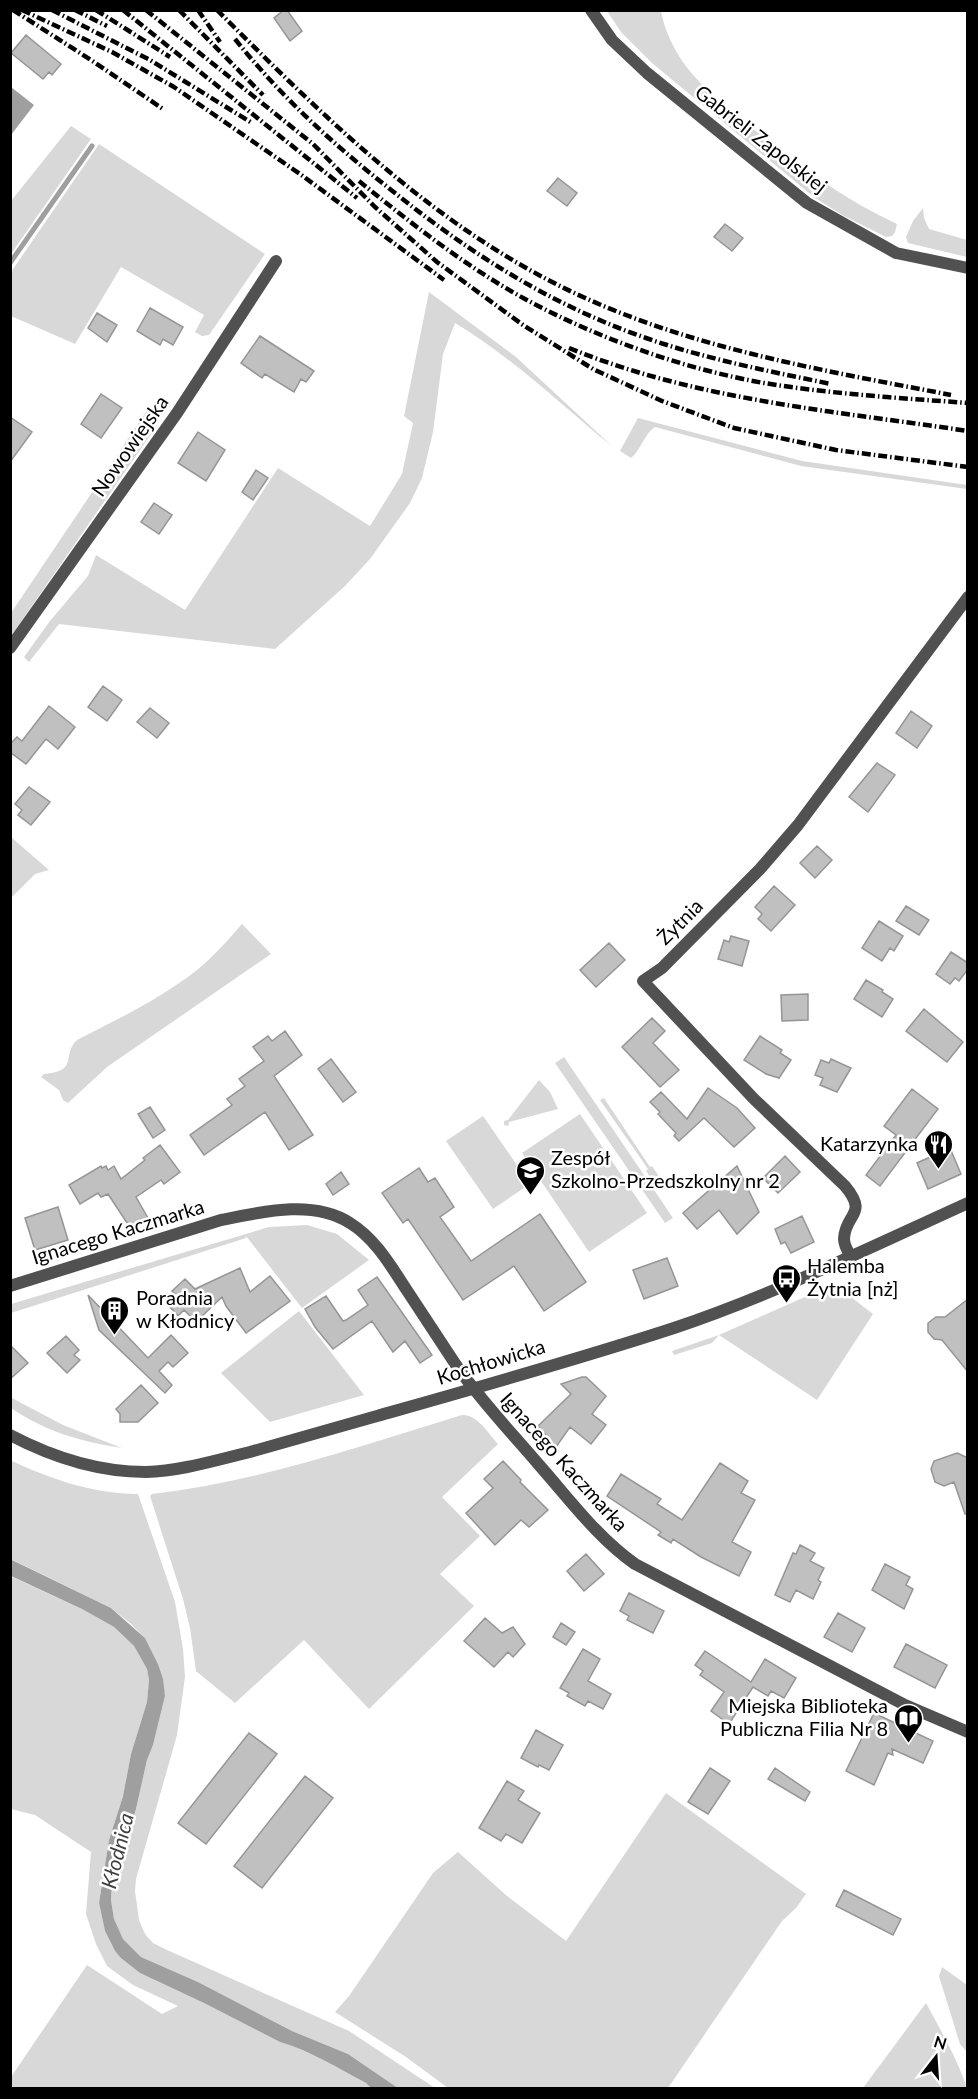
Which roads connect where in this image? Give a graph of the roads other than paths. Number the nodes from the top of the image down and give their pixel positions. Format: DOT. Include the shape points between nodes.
graph roads {
  1 [pos="591,10"];
  2 [pos="276,261"];
  3 [pos="968,268"];
  4 [pos="968,597"];
  5 [pos="10,648"];
  6 [pos="968,1203"];
  7 [pos="851,1257"];
  8 [pos="10,1286"];
  9 [pos="472,1389"];
  10 [pos="10,1435"];
  11 [pos="968,1732"];
  1 -- 3 [label="street, Gabrieli Zapolskiej" via="612,40 647,73 807,203 896,253"];
  2 -- 5 [label="street, Nowowiejska" via="177,413"];
  4 -- 7 [label="street, Żytnia" via="798,825 662,968 643,981 754,1099 855,1198 844,1242"];
  6 -- 7 [label="street, Kochłowicka"];
  7 -- 9 [label="street, Kochłowicka" via="673,1328"];
  8 -- 9 [label="street, Ignacego Kaczmarka" via="221,1220 289,1210 324,1212 349,1222 368,1237"];
  9 -- 10 [label="street, Kochłowicka" via="202,1464 149,1472 75,1462 40,1451"];
  9 -- 11 [label="street, Ignacego Kaczmarka" via="620,1554 905,1705"];
}
